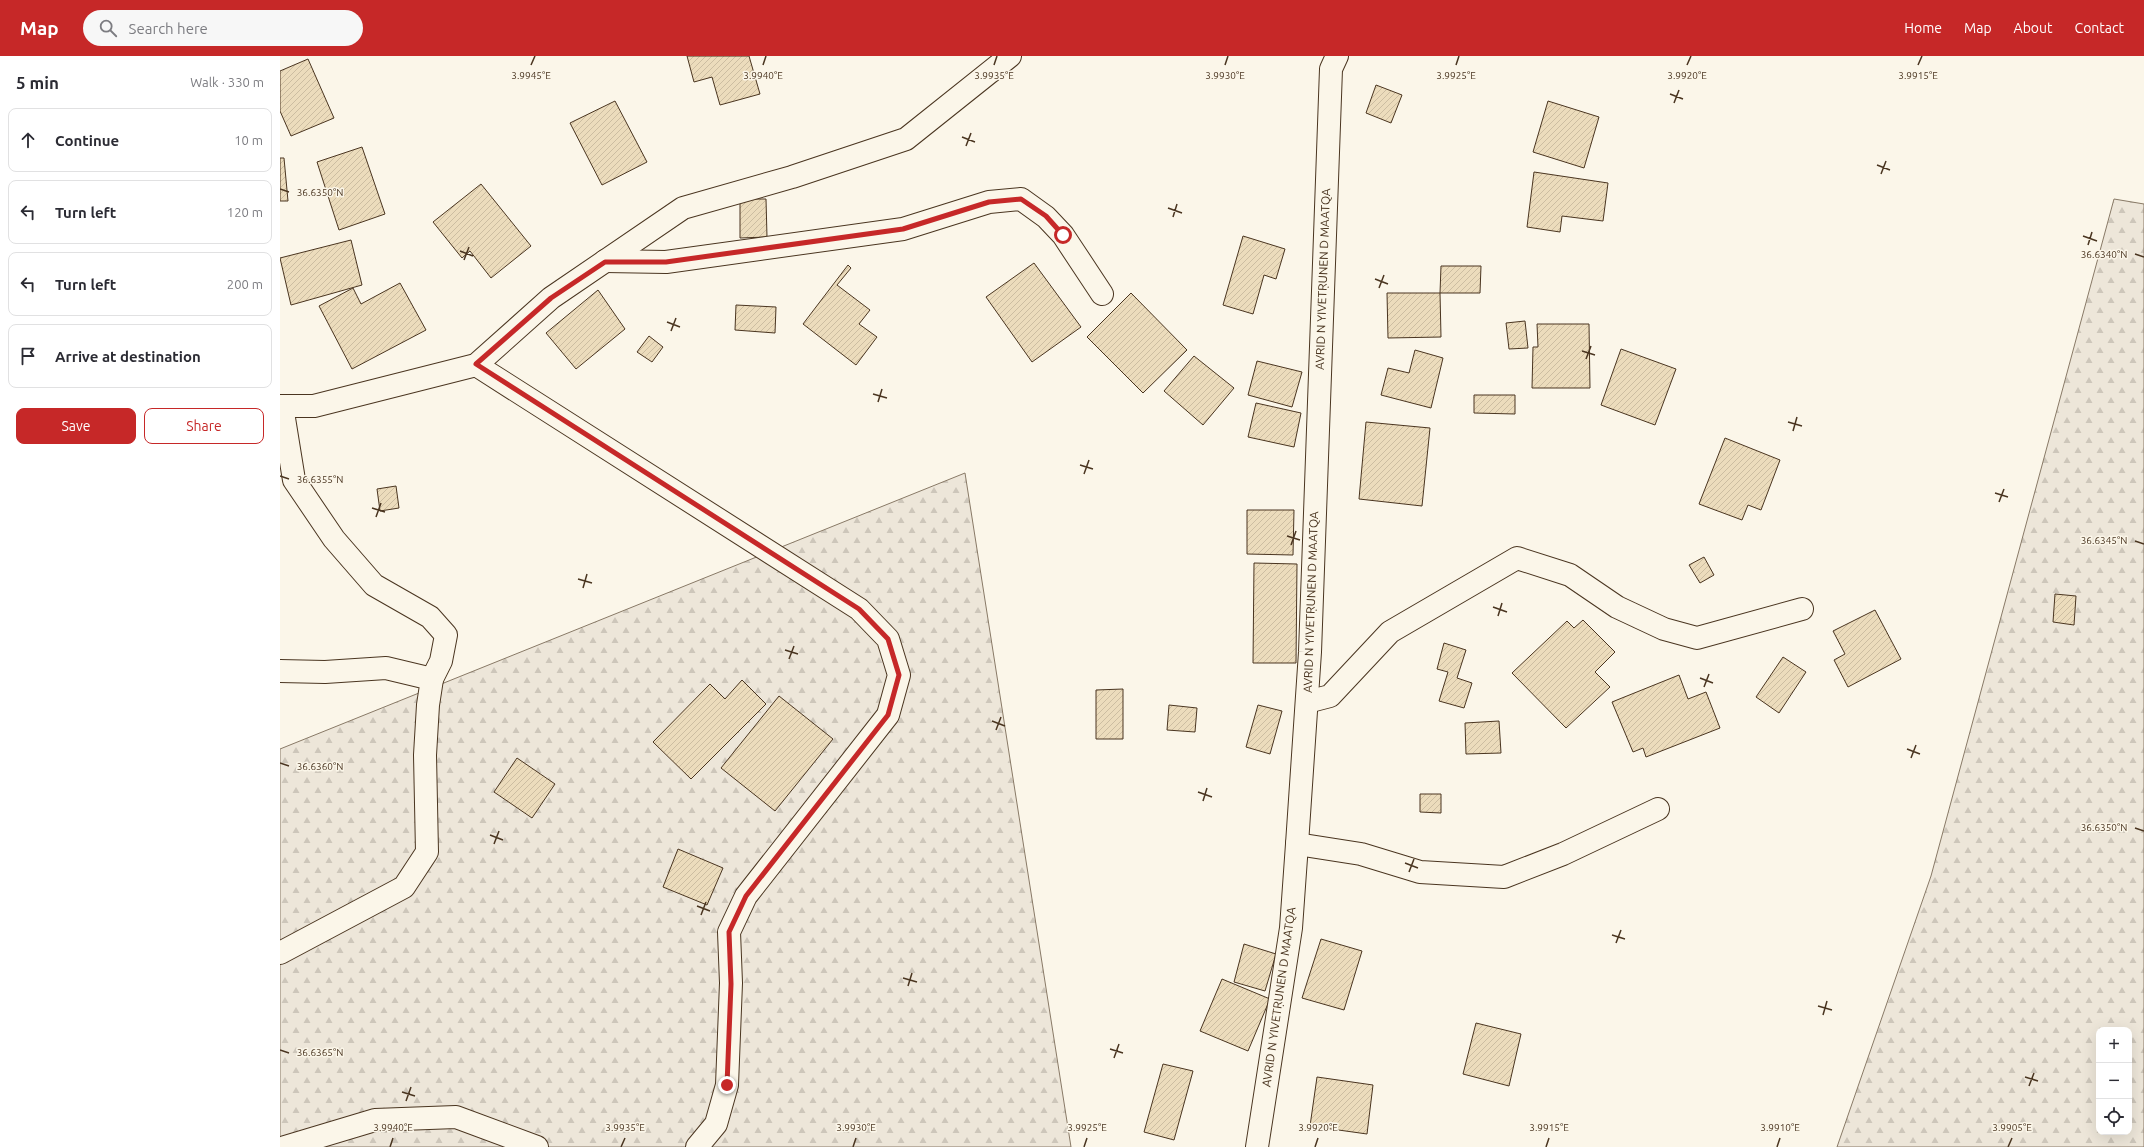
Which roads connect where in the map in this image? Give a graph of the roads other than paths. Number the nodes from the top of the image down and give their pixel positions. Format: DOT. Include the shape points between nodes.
graph roads {
  1 [pos="1010,56"];
  2 [pos="1337,56"];
  3 [pos="605,262"];
  4 [pos="1102,294"];
  5 [pos="476,364"];
  6 [pos="281,406"];
  7 [pos="1802,609"];
  8 [pos="280,671"];
  9 [pos="432,679"];
  10 [pos="1307,702"];
  11 [pos="1658,809"];
  12 [pos="1297,844"];
  13 [pos="280,953"];
  14 [pos="285,1147"];
  15 [pos="536,1147"];
  16 [pos="697,1147"];
  17 [pos="1257,1147"];
  1 -- 3 [label="street" via="906,139 792,178 683,208"];
  2 -- 10 [label="street, AVRID N YIVETṚUNEN D MAATQA" via="1331,69"];
  3 -- 4 [label="street" via="666,262 903,229 989,202 1021,199 1046,216 1063,235"];
  3 -- 5 [label="street" via="551,298"];
  5 -- 6 [label="street" via="314,406"];
  5 -- 16 [label="street" via="859,609 888,639 899,675 888,715 746,896 729,932 731,984 727,1085 716,1124"];
  6 -- 9 [label="street" via="294,480 334,539 374,585 430,617 446,635 441,661"];
  7 -- 10 [label="street" via="1697,638 1664,630 1617,607 1570,575 1517,558 1390,632 1330,696"];
  8 -- 9 [label="street" via="325,672 386,668"];
  9 -- 13 [label="street" via="425,755 427,852 404,887"];
  10 -- 12 [label="street, AVRID N YIVETṚUNEN D MAATQA"];
  11 -- 12 [label="street" via="1563,854 1504,877 1420,872 1361,854"];
  12 -- 17 [label="street, AVRID N YIVETṚUNEN D MAATQA" via="1292,928"];
  14 -- 15 [label="street" via="375,1120 456,1117"];
}
